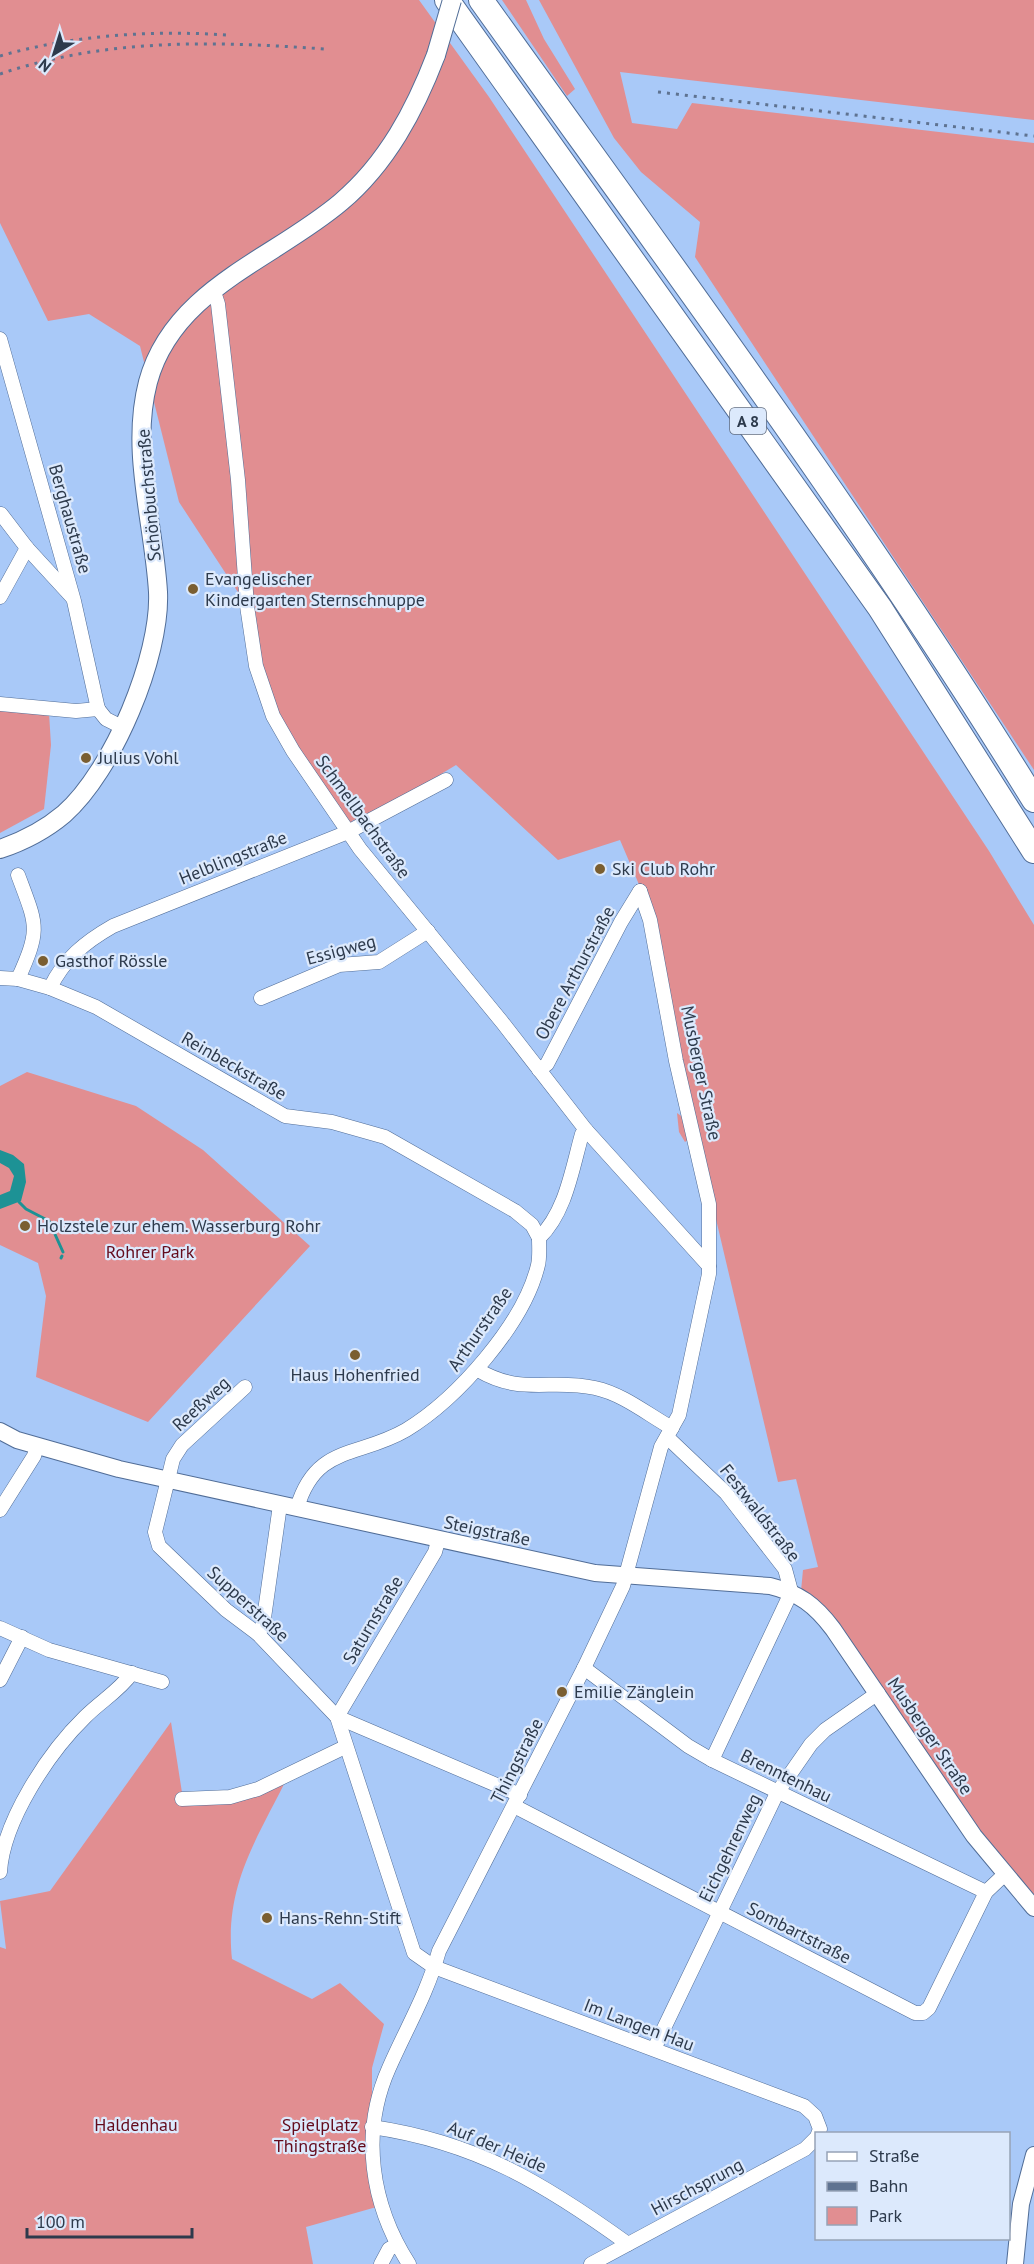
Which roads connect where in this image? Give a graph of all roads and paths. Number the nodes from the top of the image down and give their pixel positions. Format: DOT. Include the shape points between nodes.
graph roads {
  1 [pos="447,0"];
  2 [pos="452,0"];
  3 [pos="481,0"];
  4 [pos="213,289"];
  5 [pos="0,339"];
  6 [pos="1,514"];
  7 [pos="27,548"];
  8 [pos="0,597"];
  9 [pos="75,601"];
  10 [pos="0,704"];
  11 [pos="98,709"];
  12 [pos="122,727"];
  13 [pos="446,780"];
  14 [pos="1034,800"];
  15 [pos="348,832"];
  16 [pos="0,849"];
  17 [pos="1034,850"];
  18 [pos="18,875"];
  19 [pos="640,891"];
  20 [pos="650,920"];
  21 [pos="621,922"];
  22 [pos="428,931"];
  23 [pos="0,978"];
  24 [pos="18,979"];
  25 [pos="50,988"];
  26 [pos="261,998"];
  27 [pos="539,1070"];
  28 [pos="586,1130"];
  29 [pos="539,1238"];
  30 [pos="710,1266"];
  31 [pos="478,1370"];
  32 [pos="245,1387"];
  33 [pos="0,1431"];
  34 [pos="669,1432"];
  35 [pos="38,1446"];
  36 [pos="166,1480"];
  37 [pos="280,1505"];
  38 [pos="297,1508"];
  39 [pos="0,1510"];
  40 [pos="438,1541"];
  41 [pos="625,1576"];
  42 [pos="791,1591"];
  43 [pos="0,1628"];
  44 [pos="258,1634"];
  45 [pos="21,1638"];
  46 [pos="584,1668"];
  47 [pos="132,1673"];
  48 [pos="0,1680"];
  49 [pos="162,1682"];
  50 [pos="878,1693"];
  51 [pos="336,1717"];
  52 [pos="345,1747"];
  53 [pos="712,1760"];
  54 [pos="777,1793"];
  55 [pos="182,1799"];
  56 [pos="517,1800"];
  57 [pos="0,1859"];
  58 [pos="0,1872"];
  59 [pos="1005,1874"];
  60 [pos="986,1893"];
  61 [pos="1034,1908"];
  62 [pos="719,1911"];
  63 [pos="435,1967"];
  64 [pos="654,2049"];
  65 [pos="372,2127"];
  66 [pos="818,2132"];
  67 [pos="815,2137"];
  68 [pos="1034,2155"];
  69 [pos="628,2244"];
  70 [pos="397,2245"];
  71 [pos="381,2264"];
  72 [pos="409,2264"];
  73 [pos="591,2264"];
  74 [pos="1015,2264"];
  1 -- 17 [label="highway, A 8" via="860,579"];
  2 -- 4 [label="main road, Schönbuchstraße, bridge" via="436,55 404,125 379,161 355,189 318,221"];
  3 -- 14 [label="highway, A 8" via="844,508 958,677"];
  4 -- 12 [label="main road, Schönbuchstraße" via="168,338 148,383 142,436 158,593 157,622 148,666"];
  4 -- 15 [label="street, Schmellbachstraße" via="218,304 256,666 273,716"];
  5 -- 9 [label="street, Berghaustraße"];
  6 -- 7 [label="street"];
  7 -- 8 [label="street"];
  7 -- 9 [label="street"];
  9 -- 11 [label="street, Berghaustraße"];
  10 -- 11 [label="street" via="76,711"];
  11 -- 12 [label="street" via="106,719"];
  12 -- 16 [label="main road, Schönbuchstraße" via="90,782 66,812 29,838"];
  13 -- 15 [label="street, Helblingstraße"];
  15 -- 22 [label="street, Schmellbachstraße"];
  15 -- 25 [label="street, Helblingstraße" via="113,926 88,940 70,957 58,970"];
  18 -- 24 [label="street" via="33,915 35,935"];
  19 -- 20 [label="street, Musberger Straße"];
  19 -- 21 [label="street, Obere Arthurstraße"];
  20 -- 21 [label="street"];
  20 -- 30 [label="street, Musberger Straße" via="676,1061 709,1204"];
  21 -- 27 [label="street, Obere Arthurstraße" via="547,1064"];
  22 -- 26 [label="street, Essigweg" via="379,962 339,965"];
  22 -- 27 [label="street, Schmellbachstraße"];
  23 -- 24 [label="street, Reinbeckstraße"];
  24 -- 25 [label="street, Reinbeckstraße"];
  25 -- 29 [label="street, Reinbeckstraße" via="96,1007 285,1116 348,1125 385,1137 515,1211 532,1225"];
  27 -- 28 [label="street, Schmellbachstraße"];
  28 -- 29 [label="street" via="559,1211"];
  28 -- 30 [label="street, Schmellbachstraße"];
  29 -- 31 [label="street, Arthurstraße" via="538,1263 531,1286"];
  30 -- 34 [label="street, Thingstraße" via="679,1414"];
  31 -- 34 [label="street, Festwaldstraße" via="518,1386 591,1387 606,1391"];
  31 -- 38 [label="street, Arthurstraße" via="406,1430 331,1458 319,1467"];
  32 -- 36 [label="street, Reeßweg" via="182,1445"];
  33 -- 35 [label="street, Steigstraße"];
  34 -- 41 [label="street, Thingstraße" via="661,1447"];
  34 -- 42 [label="street, Festwaldstraße" via="726,1493 785,1569"];
  35 -- 36 [label="street, Steigstraße"];
  35 -- 39 [label="street"];
  36 -- 37 [label="street, Steigstraße"];
  36 -- 44 [label="street, Supperstraße" via="155,1532 159,1546 226,1610"];
  37 -- 38 [label="street, Steigstraße"];
  37 -- 44 [label="street" via="263,1625"];
  38 -- 40 [label="street, Steigstraße"];
  40 -- 41 [label="street, Steigstraße"];
  40 -- 51 [label="street, Saturnstraße"];
  41 -- 42 [label="street, Steigstraße" via="770,1586"];
  41 -- 46 [label="street, Thingstraße"];
  42 -- 50 [label="street, Musberger Straße" via="821,1613"];
  42 -- 53 [label="street"];
  43 -- 45 [label="street"];
  44 -- 51 [label="street, Supperstraße"];
  45 -- 47 [label="street"];
  45 -- 48 [label="street"];
  46 -- 53 [label="street, Brenntenhau"];
  46 -- 56 [label="street, Thingstraße"];
  47 -- 49 [label="street"];
  47 -- 57 [label="street" via="121,1688 85,1717 49,1761 22,1803"];
  50 -- 54 [label="street, Eichgehrenweg" via="825,1730"];
  50 -- 59 [label="street, Musberger Straße" via="962,1818"];
  51 -- 52 [label="street, Supperstraße"];
  51 -- 56 [label="street, Sombartstraße"];
  52 -- 55 [label="street" via="258,1789 230,1797"];
  52 -- 63 [label="street, Supperstraße" via="405,1933 414,1953"];
  53 -- 54 [label="street, Brenntenhau"];
  54 -- 60 [label="street, Brenntenhau"];
  54 -- 62 [label="street, Eichgehrenweg"];
  56 -- 62 [label="street, Sombartstraße"];
  56 -- 63 [label="street, Thingstraße" via="439,1951"];
  57 -- 58 [label="street"];
  59 -- 60 [label="street, Sombartstraße"];
  59 -- 61 [label="street, Musberger Straße"];
  60 -- 62 [label="street, Sombartstraße" via="923,2013 915,2013"];
  62 -- 64 [label="street, Eichgehrenweg"];
  63 -- 64 [label="street, Im Langen Hau"];
  63 -- 65 [label="street, Thingstraße" via="389,2069"];
  64 -- 66 [label="street, Im Langen Hau" via="804,2106 815,2116"];
  65 -- 69 [label="street, Auf der Heide" via="439,2140 517,2171 578,2207"];
  65 -- 70 [label="street, Thingstraße" via="372,2159 381,2206"];
  67 -- 69 [label="street, Hirschsprung" via="805,2149"];
  68 -- 74 [label="street" via="1021,2204"];
  69 -- 73 [label="street, Hirschsprung"];
  70 -- 71 [label="street" via="388,2249"];
  70 -- 72 [label="street, Thingstraße"];
}
